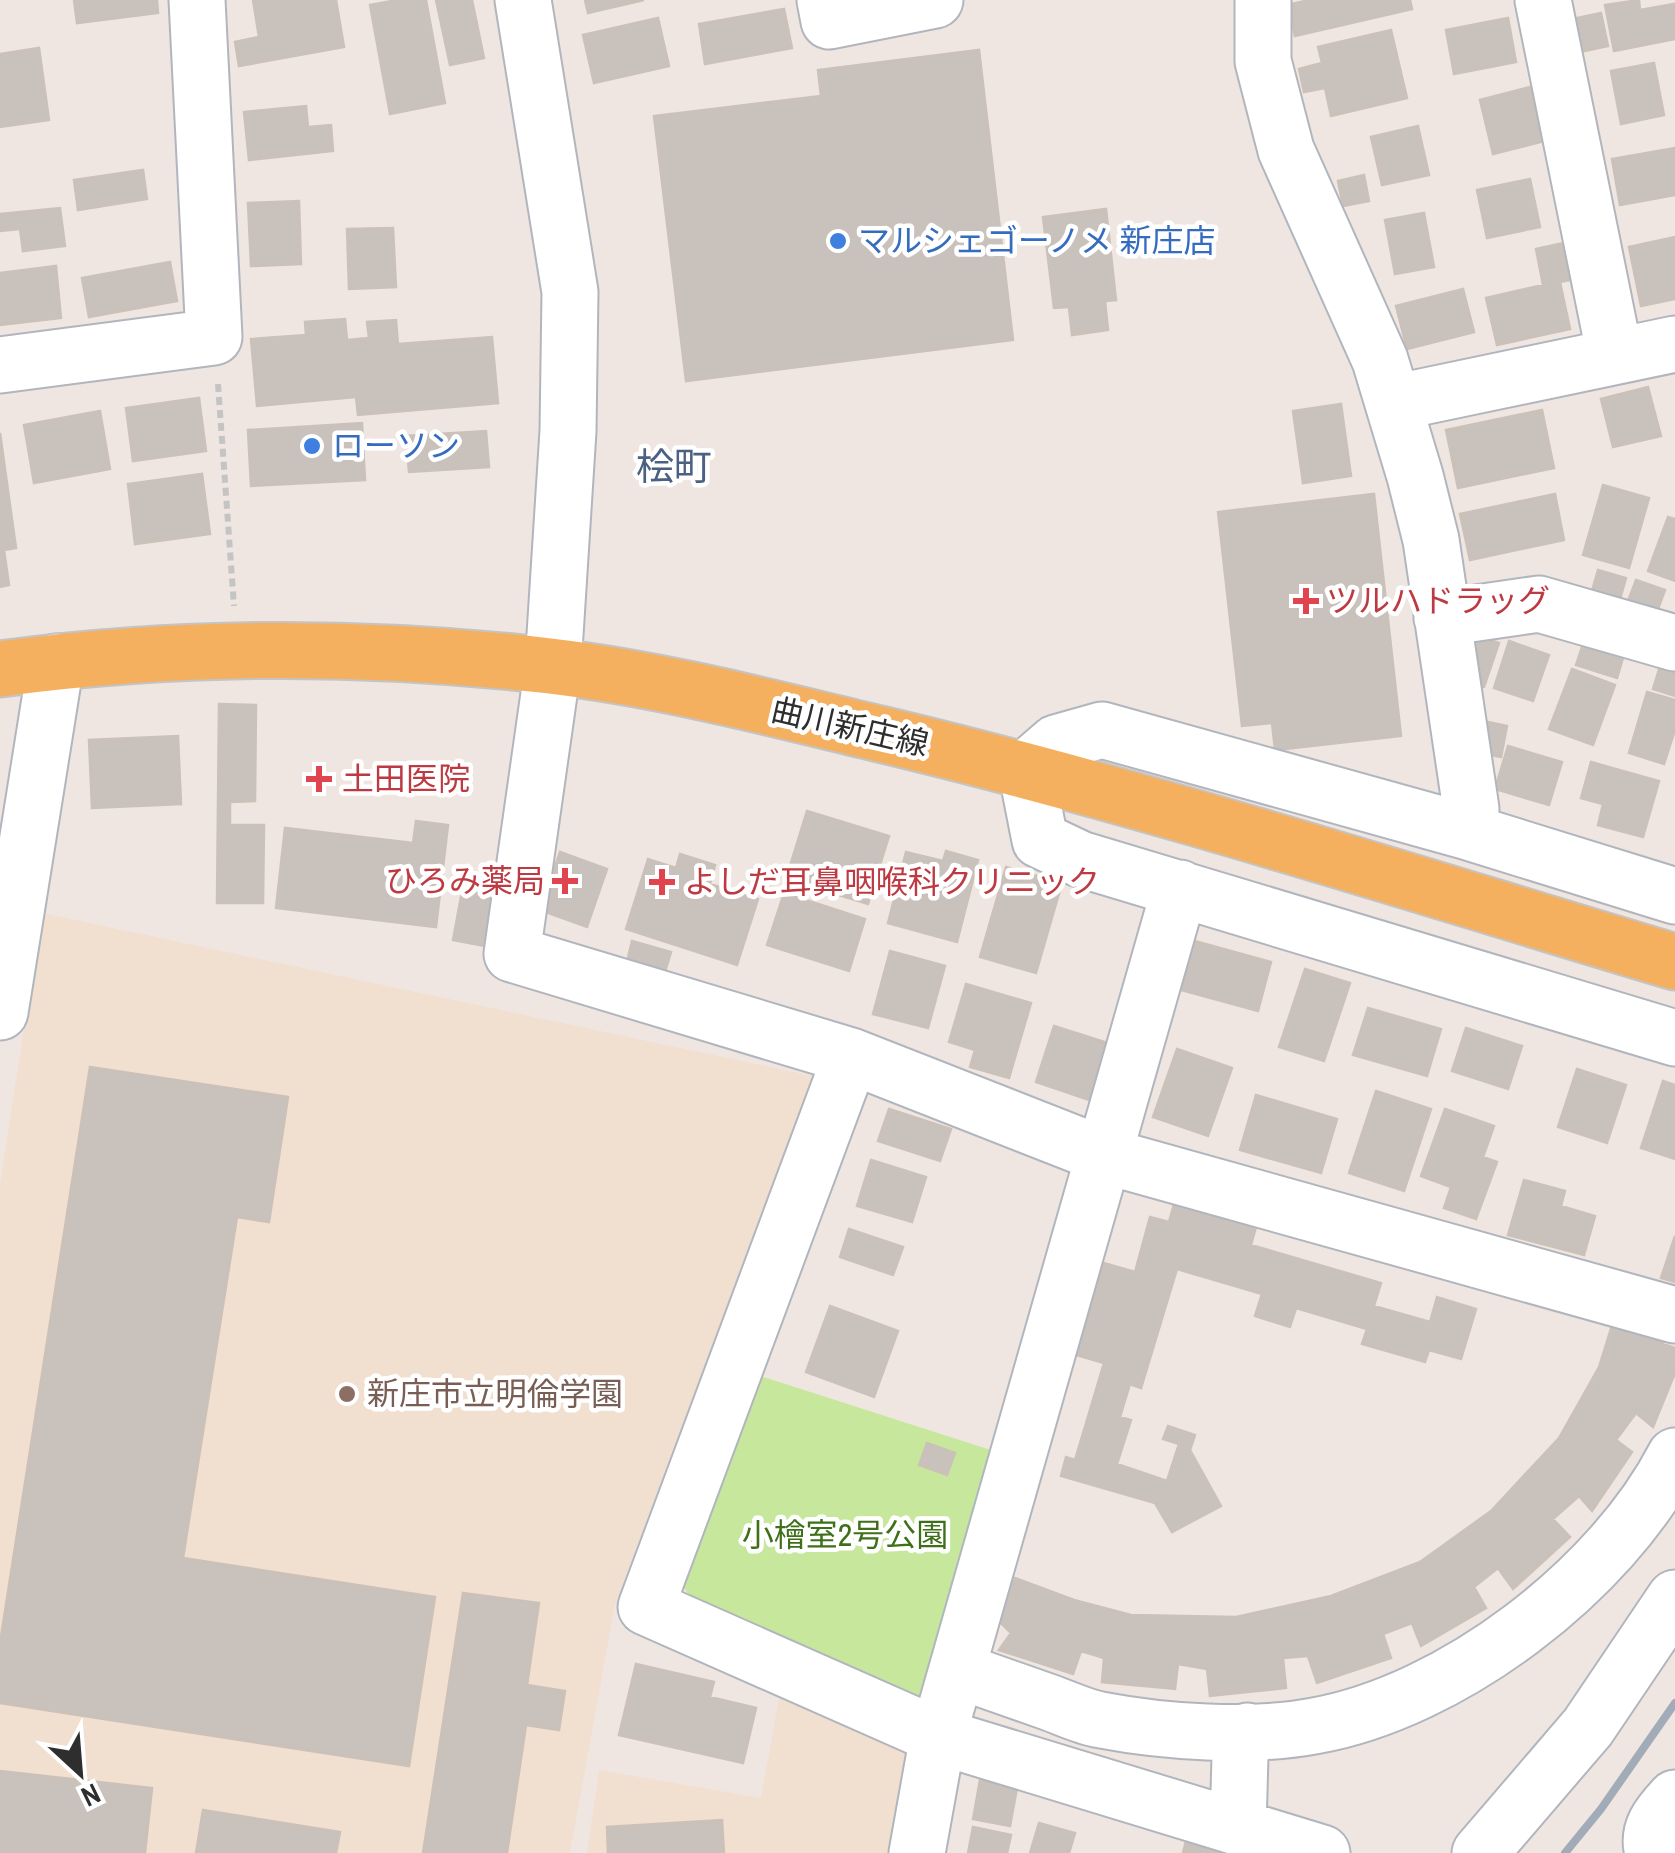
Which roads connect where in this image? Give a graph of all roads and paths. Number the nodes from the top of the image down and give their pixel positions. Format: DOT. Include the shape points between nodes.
graph roads {
  1 [pos="197,0"];
  2 [pos="523,0"];
  3 [pos="825,0"];
  4 [pos="935,0"];
  5 [pos="1263,0"];
  6 [pos="1543,0"];
  7 [pos="214,337"];
  8 [pos="1675,344"];
  9 [pos="1615,356"];
  10 [pos="0,364"];
  11 [pos="1393,403"];
  12 [pos="1442,618"];
  13 [pos="1675,643"];
  14 [pos="238,652"];
  15 [pos="56,662"];
  16 [pos="553,666"];
  17 [pos="0,669"];
  18 [pos="1026,769"];
  19 [pos="1465,831"];
  20 [pos="1180,888"];
  21 [pos="1675,896"];
  22 [pos="1675,962"];
  23 [pos="0,1012"];
  24 [pos="1675,1038"];
  25 [pos="850,1056"];
  26 [pos="1106,1156"];
  27 [pos="1675,1316"];
  28 [pos="1675,1456"];
  29 [pos="1675,1598"];
  30 [pos="958,1670"];
  31 [pos="1247,1730"];
  32 [pos="938,1736"];
  33 [pos="1675,1798"];
  34 [pos="1238,1828"];
  35 [pos="917,1853"];
  36 [pos="1322,1853"];
  37 [pos="1480,1853"];
  38 [pos="1653,1853"];
  1 -- 7 [label="street"];
  2 -- 16 [label="street" via="570,292"];
  3 -- 4 [label="street" via="828,21"];
  5 -- 11 [label="street" via="1263,61 1286,150"];
  6 -- 9 [label="street"];
  7 -- 10 [label="street"];
  7 -- 14 [label="path"];
  8 -- 9 [label="street"];
  9 -- 11 [label="street"];
  11 -- 12 [label="street" via="1431,540"];
  12 -- 13 [label="street" via="1538,604"];
  12 -- 19 [label="street" via="1472,809"];
  14 -- 15 [label="main road, 曲川新庄線"];
  14 -- 16 [label="main road, 曲川新庄線" via="374,652"];
  15 -- 17 [label="main road, 曲川新庄線"];
  15 -- 23 [label="street"];
  16 -- 18 [label="main road, 曲川新庄線" via="696,692"];
  16 -- 25 [label="street" via="512,954"];
  18 -- 19 [label="street" via="1056,742 1102,730"];
  18 -- 20 [label="street" via="1040,840"];
  18 -- 22 [label="main road, 曲川新庄線"];
  19 -- 21 [label="street"];
  20 -- 24 [label="street"];
  20 -- 26 [label="street"];
  25 -- 26 [label="street"];
  25 -- 32 [label="street" via="646,1607"];
  26 -- 27 [label="street"];
  26 -- 30 [label="street"];
  28 -- 31 [label="street" via="1619,1539 1560,1600 1500,1646 1371,1711 1312,1727"];
  29 -- 37 [label="street" via="1588,1727"];
  30 -- 31 [label="street" via="1099,1720 1209,1733"];
  30 -- 32 [label="street"];
  31 -- 34 [label="street"];
  32 -- 34 [label="street"];
  32 -- 35 [label="street"];
  33 -- 38 [label="street" via="1649,1839"];
  34 -- 36 [label="street"];
}
